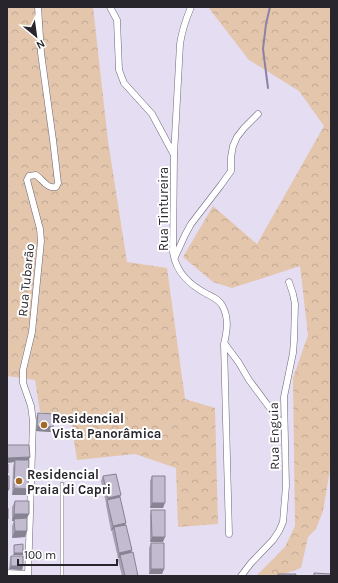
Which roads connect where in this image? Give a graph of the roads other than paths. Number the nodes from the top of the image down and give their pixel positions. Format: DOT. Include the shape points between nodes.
graph roads {
  1 [pos="38,7"];
  2 [pos="110,7"];
  3 [pos="191,7"];
  4 [pos="258,114"];
  5 [pos="174,155"];
  6 [pos="174,259"];
  7 [pos="289,282"];
  8 [pos="224,344"];
  9 [pos="284,427"];
  10 [pos="62,484"];
  11 [pos="229,534"];
  12 [pos="7,573"];
  13 [pos="28,575"];
  14 [pos="62,576"];
  15 [pos="241,576"];
  1 -- 13 [label="street, Rua Tubarão" via="40,53 58,183 56,187 47,186 36,174 29,176 27,180 41,242 32,332 23,370 33,421"];
  2 -- 5 [label="street" via="117,20 119,70 124,83 152,114"];
  3 -- 5 [label="street, Rua Tintureira" via="181,33"];
  4 -- 6 [label="street" via="237,137 233,146 230,171 184,235"];
  5 -- 6 [label="street, Rua Tintureira"];
  6 -- 8 [label="street, Rua Tintureira" via="190,284 217,299 223,306 227,317"];
  7 -- 9 [label="street, Rua Enguia" via="295,304 294,340 284,397"];
  8 -- 9 [label="street"];
  8 -- 11 [label="street, Rua Tintureira"];
  9 -- 15 [label="street, Rua Enguia" via="286,486 283,522 273,540"];
  10 -- 14 [label="lane"];
  12 -- 13 [label="street"];
}
